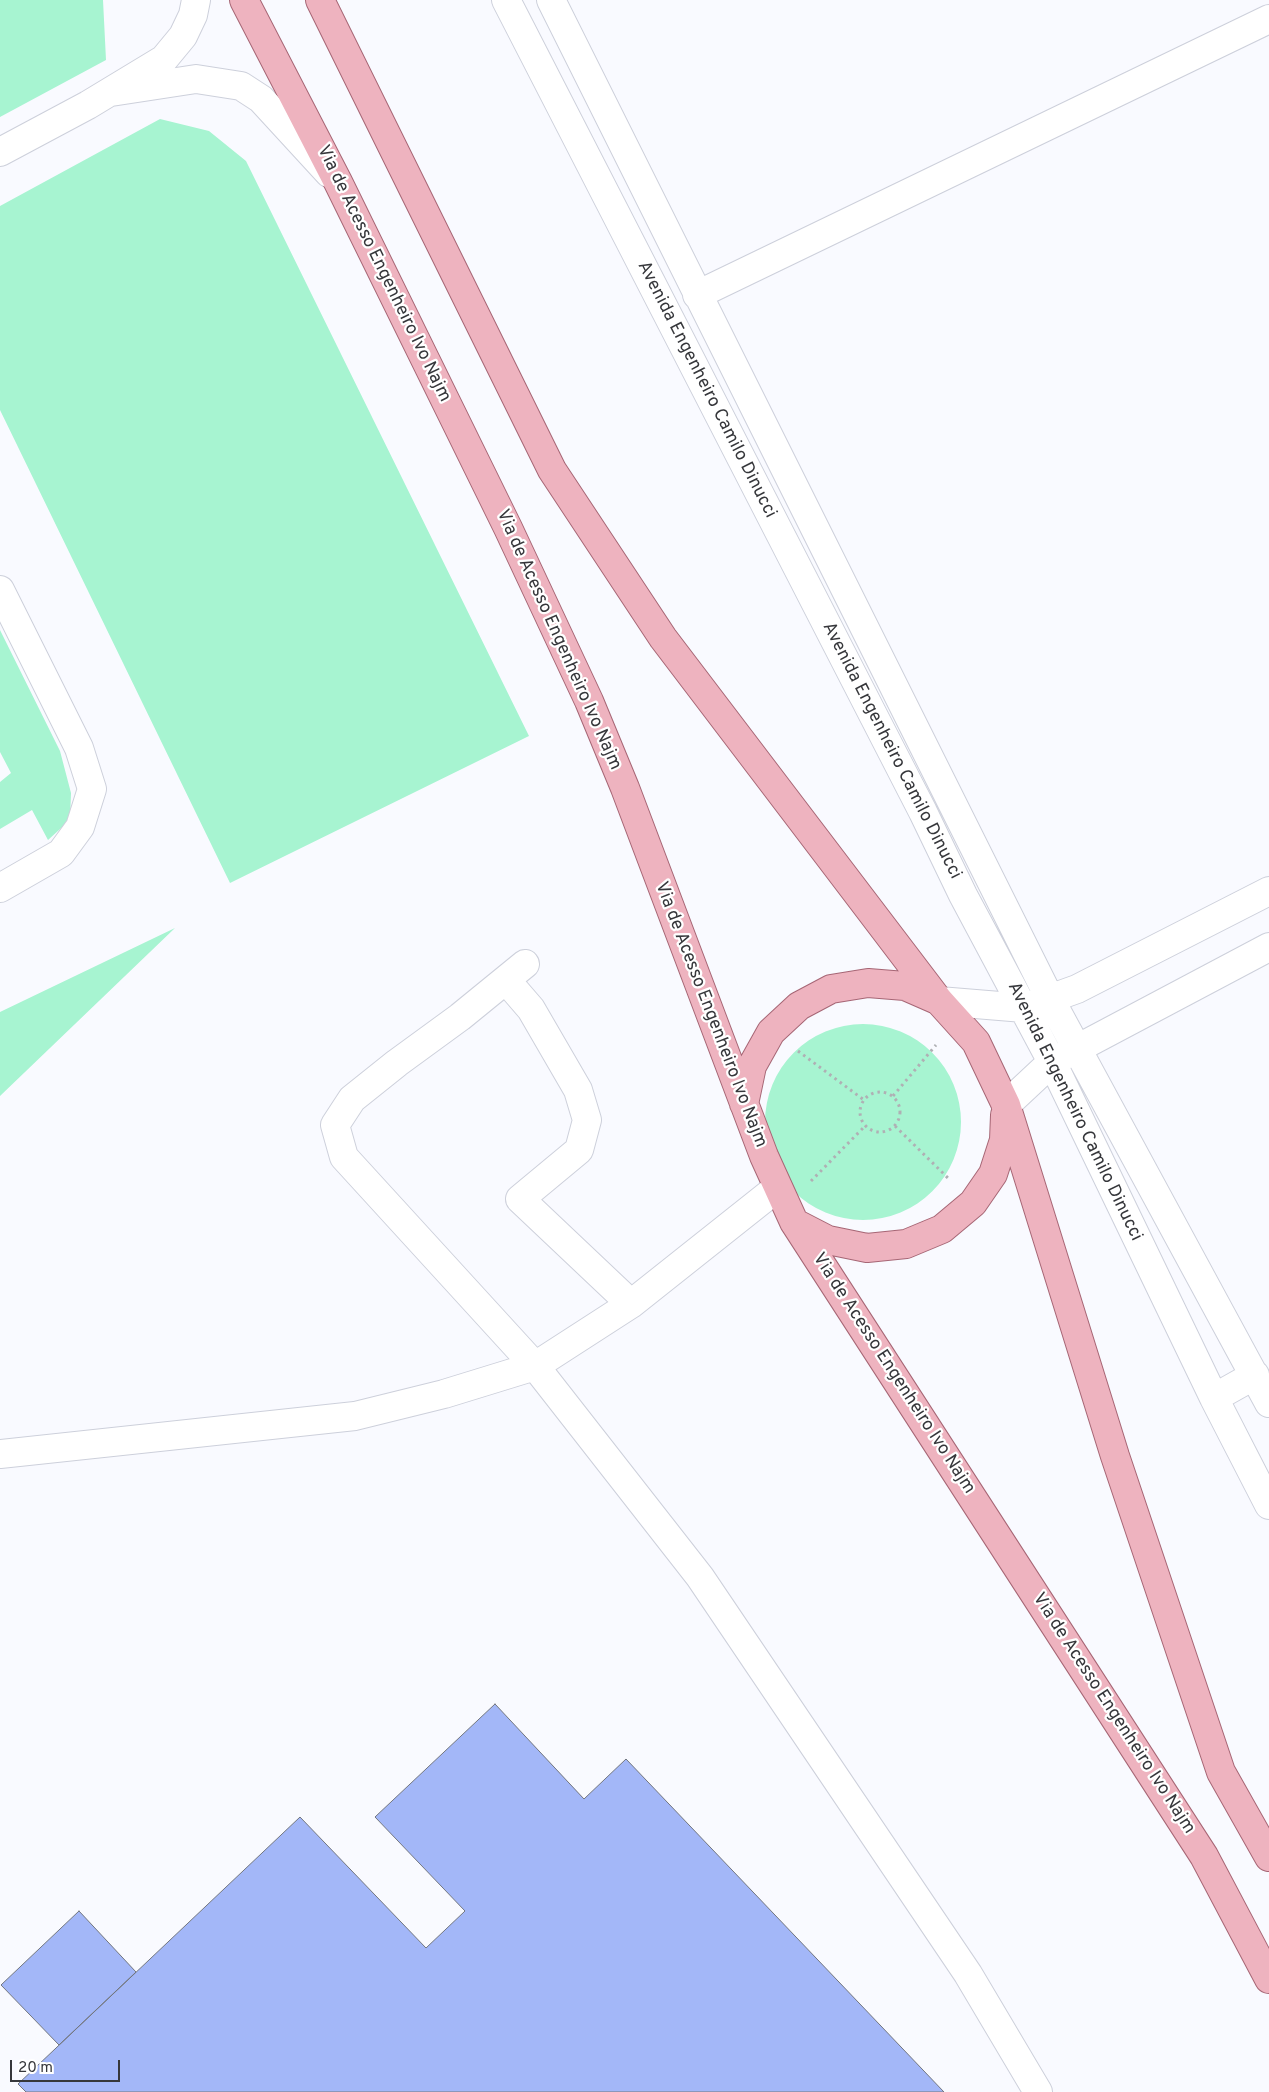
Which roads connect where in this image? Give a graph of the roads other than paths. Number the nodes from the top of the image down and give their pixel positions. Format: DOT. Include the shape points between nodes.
graph roads {
  1 [pos="196,0"];
  2 [pos="244,0"];
  3 [pos="320,0"];
  4 [pos="506,0"];
  5 [pos="550,0"];
  6 [pos="1269,19"];
  7 [pos="111,92"];
  8 [pos="0,152"];
  9 [pos="338,182"];
  10 [pos="697,295"];
  11 [pos="0,590"];
  12 [pos="0,888"];
  13 [pos="1269,891"];
  14 [pos="1269,947"];
  15 [pos="1050,999"];
  16 [pos="939,1001"];
  17 [pos="1024,1008"];
  18 [pos="1076,1047"];
  19 [pos="1052,1062"];
  20 [pos="744,1104"];
  21 [pos="1006,1104"];
  22 [pos="786,1205"];
  23 [pos="631,1304"];
  24 [pos="535,1366"];
  25 [pos="1255,1375"];
  26 [pos="1214,1398"];
  27 [pos="1269,1403"];
  28 [pos="0,1454"];
  29 [pos="1269,1505"];
  30 [pos="1269,1857"];
  31 [pos="1269,1978"];
  32 [pos="1038,2092"];
  1 -- 7 [label="street" via="184,36 164,59"];
  2 -- 9 [label="main road, Via de Acesso Engenheiro Ivo Najm"];
  3 -- 16 [label="main road" via="552,470 663,638"];
  4 -- 17 [label="street, Avenida Engenheiro Camilo Dinucci" via="963,895"];
  5 -- 10 [label="street, Avenida Engenheiro Camilo Dinucci"];
  6 -- 10 [label="street"];
  7 -- 8 [label="street"];
  7 -- 9 [label="street" via="196,79 241,86 261,99"];
  9 -- 20 [label="main road, Via de Acesso Engenheiro Ivo Najm" via="589,701"];
  10 -- 15 [label="street, Avenida Engenheiro Camilo Dinucci"];
  11 -- 12 [label="street" via="79,748 92,789 80,827 61,853"];
  13 -- 15 [label="street" via="1077,989"];
  14 -- 18 [label="street"];
  15 -- 17 [label="street"];
  15 -- 18 [label="street, Avenida Engenheiro Camilo Dinucci"];
  16 -- 17 [label="street"];
  16 -- 20 [label="main road" via="905,986 868,983 831,989 799,1006 771,1032 752,1066"];
  16 -- 21 [label="main road" via="976,1042"];
  17 -- 19 [label="street, Avenida Engenheiro Camilo Dinucci"];
  18 -- 19 [label="street"];
  18 -- 25 [label="street, Avenida Engenheiro Camilo Dinucci"];
  19 -- 21 [label="street"];
  19 -- 26 [label="street, Avenida Engenheiro Camilo Dinucci"];
  20 -- 22 [label="main road, Via de Acesso Engenheiro Ivo Najm"];
  21 -- 22 [label="main road" via="1004,1140 993,1174 973,1204 942,1229 906,1244 867,1248 828,1240"];
  21 -- 30 [label="main road" via="1115,1456 1221,1772"];
  22 -- 23 [label="street"];
  22 -- 31 [label="main road, Via de Acesso Engenheiro Ivo Najm" via="1204,1856"];
  23 -- 24 [label="street"];
  23 -- 24 [label="street" via="520,1199 579,1150 587,1120 578,1090 530,1009 516,972 352,1100 335,1125 344,1157"];
  24 -- 28 [label="street" via="444,1394 355,1416"];
  24 -- 32 [label="street" via="700,1577 968,1974"];
  25 -- 26 [label="street"];
  25 -- 27 [label="street, Avenida Engenheiro Camilo Dinucci"];
  26 -- 29 [label="street, Avenida Engenheiro Camilo Dinucci"];
}
